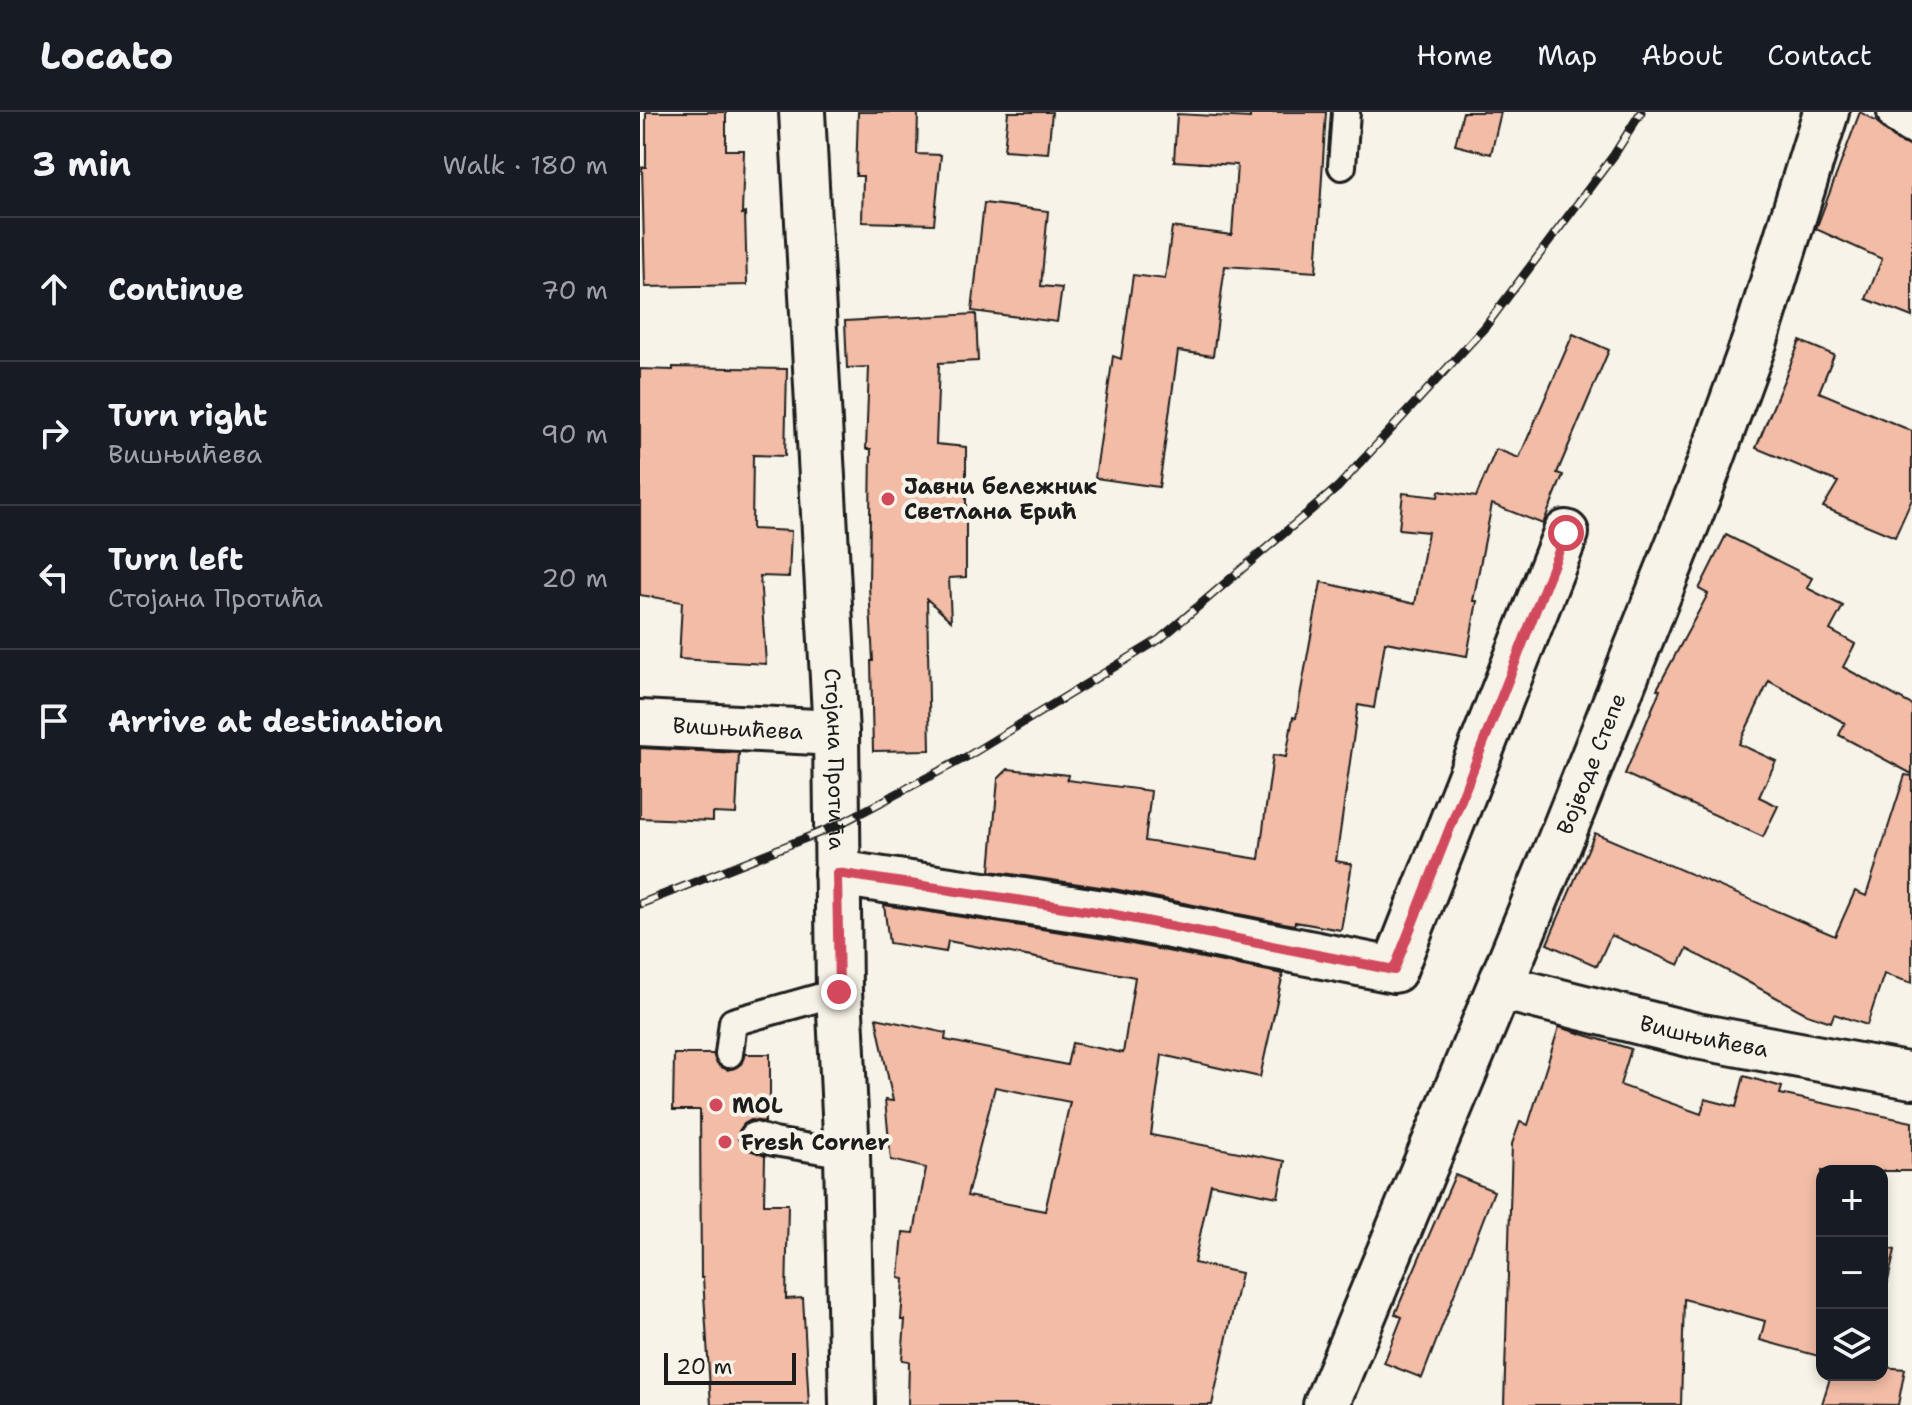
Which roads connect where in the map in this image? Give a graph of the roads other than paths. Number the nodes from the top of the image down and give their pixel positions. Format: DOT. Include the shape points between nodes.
graph roads {
  1 [pos="802,112"];
  2 [pos="1346,112"];
  3 [pos="1826,112"];
  4 [pos="1900,112"];
  5 [pos="1912,121"];
  6 [pos="1342,166"];
  7 [pos="1566,533"];
  8 [pos="640,723"];
  9 [pos="836,733"];
  10 [pos="837,873"];
  11 [pos="1500,987"];
  12 [pos="839,992"];
  13 [pos="729,1054"];
  14 [pos="1912,1076"];
  15 [pos="754,1136"];
  16 [pos="847,1154"];
  17 [pos="852,1405"];
  18 [pos="1326,1405"];
  1 -- 9 [label="street, Стојана Протића"];
  2 -- 6 [label="lane"];
  3 -- 11 [label="street, Војводе Степе" via="1755,340 1700,490"];
  4 -- 5 [label="street"];
  7 -- 10 [label="street" via="1394,970 1110,914"];
  8 -- 9 [label="street, Вишњићева"];
  9 -- 10 [label="street, Стојана Протића"];
  10 -- 12 [label="street, Стојана Протића"];
  11 -- 14 [label="street, Вишњићева" via="1697,1036"];
  11 -- 18 [label="street, Војводе Степе"];
  12 -- 13 [label="lane" via="733,1022"];
  12 -- 16 [label="street, Стојана Протића"];
  15 -- 16 [label="lane"];
  16 -- 17 [label="street, Стојана Протића"];
}
